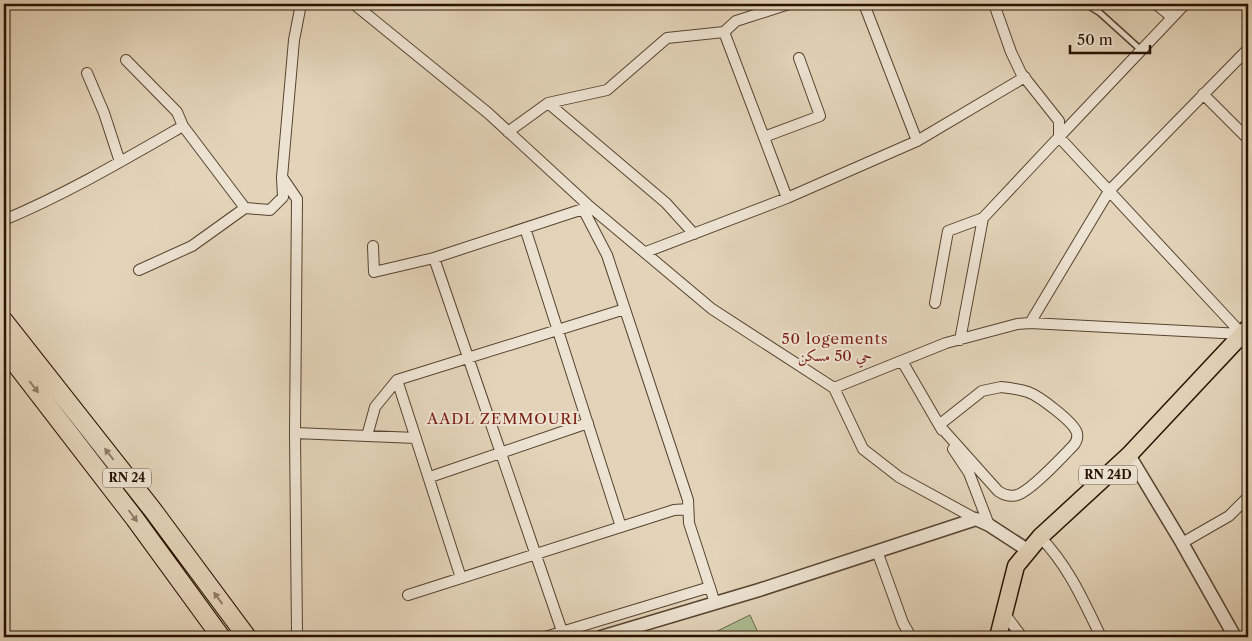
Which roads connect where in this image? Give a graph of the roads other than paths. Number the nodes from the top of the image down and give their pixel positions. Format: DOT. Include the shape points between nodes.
graph roads {
  1 [pos="301,4"];
  2 [pos="354,4"];
  3 [pos="789,4"];
  4 [pos="864,4"];
  5 [pos="994,4"];
  6 [pos="1086,4"];
  7 [pos="1156,4"];
  8 [pos="1185,4"];
  9 [pos="1172,17"];
  10 [pos="724,32"];
  11 [pos="1248,49"];
  12 [pos="1141,51"];
  13 [pos="798,58"];
  14 [pos="126,60"];
  15 [pos="87,73"];
  16 [pos="1025,77"];
  17 [pos="1203,94"];
  18 [pos="548,103"];
  19 [pos="183,126"];
  20 [pos="508,132"];
  21 [pos="764,138"];
  22 [pos="1059,138"];
  23 [pos="1248,139"];
  24 [pos="917,141"];
  25 [pos="120,162"];
  26 [pos="282,177"];
  27 [pos="1108,191"];
  28 [pos="283,197"];
  29 [pos="787,198"];
  30 [pos="298,199"];
  31 [pos="586,207"];
  32 [pos="245,208"];
  33 [pos="983,218"];
  34 [pos="4,220"];
  35 [pos="525,228"];
  36 [pos="694,234"];
  37 [pos="373,246"];
  38 [pos="646,252"];
  39 [pos="434,258"];
  40 [pos="139,270"];
  41 [pos="935,303"];
  42 [pos="625,310"];
  43 [pos="4,321"];
  44 [pos="1030,323"];
  45 [pos="558,331"];
  46 [pos="1246,334"];
  47 [pos="960,340"];
  48 [pos="4,349"];
  49 [pos="469,358"];
  50 [pos="902,361"];
  51 [pos="398,380"];
  52 [pos="834,388"];
  53 [pos="588,423"];
  54 [pos="939,425"];
  55 [pos="295,433"];
  56 [pos="367,436"];
  57 [pos="416,438"];
  58 [pos="501,452"];
  59 [pos="1129,455"];
  60 [pos="430,477"];
  61 [pos="1248,497"];
  62 [pos="688,509"];
  63 [pos="976,519"];
  64 [pos="989,525"];
  65 [pos="621,527"];
  66 [pos="1040,537"];
  67 [pos="1182,543"];
  68 [pos="877,551"];
  69 [pos="1029,551"];
  70 [pos="536,554"];
  71 [pos="462,578"];
  72 [pos="710,587"];
  73 [pos="408,595"];
  74 [pos="715,603"];
  75 [pos="1004,613"];
  76 [pos="563,634"];
  77 [pos="222,637"];
  78 [pos="247,637"];
  79 [pos="300,637"];
  80 [pos="545,637"];
  81 [pos="601,637"];
  82 [pos="911,637"];
  83 [pos="998,637"];
  84 [pos="1022,637"];
  85 [pos="1101,637"];
  86 [pos="1235,637"];
  1 -- 26 [label="street" via="294,40"];
  2 -- 20 [label="street"];
  3 -- 10 [label="street" via="736,22"];
  4 -- 24 [label="street"];
  5 -- 16 [label="street" via="1011,52"];
  6 -- 12 [label="lane"];
  7 -- 9 [label="street"];
  8 -- 9 [label="street"];
  9 -- 12 [label="street"];
  10 -- 18 [label="street" via="668,38 607,90"];
  10 -- 21 [label="street"];
  11 -- 17 [label="street"];
  12 -- 22 [label="street"];
  13 -- 21 [label="street" via="820,116"];
  14 -- 19 [label="street" via="177,112"];
  15 -- 25 [label="street"];
  16 -- 22 [label="street" via="1059,121"];
  16 -- 24 [label="street"];
  17 -- 23 [label="street"];
  17 -- 27 [label="street"];
  18 -- 20 [label="street"];
  18 -- 36 [label="street" via="666,203"];
  19 -- 25 [label="street"];
  19 -- 32 [label="street"];
  20 -- 31 [label="street"];
  21 -- 29 [label="street"];
  22 -- 27 [label="street"];
  22 -- 33 [label="street"];
  24 -- 29 [label="street"];
  25 -- 34 [label="street"];
  26 -- 28 [label="street"];
  26 -- 30 [label="street"];
  27 -- 44 [label="street"];
  27 -- 46 [label="street"];
  28 -- 30 [label="street"];
  28 -- 32 [label="street" via="270,210"];
  29 -- 36 [label="street"];
  30 -- 55 [label="street"];
  31 -- 35 [label="street"];
  31 -- 38 [label="street"];
  31 -- 42 [label="street" via="607,255"];
  32 -- 40 [label="street" via="192,246"];
  33 -- 41 [label="street" via="948,231"];
  33 -- 47 [label="street"];
  35 -- 39 [label="street"];
  35 -- 45 [label="street"];
  36 -- 38 [label="street"];
  37 -- 39 [label="street" via="374,272"];
  38 -- 52 [label="street" via="712,309"];
  39 -- 49 [label="street"];
  42 -- 45 [label="street"];
  42 -- 62 [label="street" via="688,500"];
  78 -- 43 [label="highway, RN 24, one-way" via="152,509"];
  44 -- 46 [label="street"];
  44 -- 47 [label="street"];
  45 -- 49 [label="street"];
  45 -- 53 [label="street"];
  46 -- 59 [label="main road, RN 24D"];
  47 -- 50 [label="street"];
  48 -- 77 [label="highway, RN 24, one-way"];
  49 -- 51 [label="street"];
  49 -- 58 [label="street"];
  50 -- 52 [label="street"];
  50 -- 54 [label="street"];
  51 -- 56 [label="street" via="375,407"];
  51 -- 57 [label="street"];
  52 -- 63 [label="street" via="863,449 898,477"];
  53 -- 58 [label="street"];
  53 -- 65 [label="street"];
  54 -- 54 [label="street" via="994,487 1008,495 1018,495 1027,489 1077,439 1075,429 1048,403 1014,388 994,387 982,391"];
  54 -- 64 [label="street" via="969,474"];
  55 -- 56 [label="street"];
  55 -- 79 [label="street" via="297,634"];
  56 -- 57 [label="street"];
  57 -- 60 [label="street"];
  58 -- 60 [label="street"];
  58 -- 70 [label="street"];
  59 -- 66 [label="main road, RN 24D"];
  59 -- 67 [label="street"];
  60 -- 71 [label="street"];
  61 -- 67 [label="street" via="1229,516"];
  62 -- 65 [label="street" via="674,510"];
  62 -- 72 [label="street" via="689,523"];
  63 -- 64 [label="street"];
  63 -- 68 [label="street"];
  64 -- 69 [label="street"];
  65 -- 70 [label="street"];
  66 -- 69 [label="main road, RN 24D"];
  66 -- 85 [label="street" via="1055,552"];
  67 -- 86 [label="street"];
  68 -- 74 [label="street"];
  68 -- 82 [label="street"];
  69 -- 75 [label="main road, RN 24D" via="1016,566"];
  70 -- 71 [label="street"];
  70 -- 76 [label="street"];
  71 -- 73 [label="street"];
  72 -- 74 [label="street"];
  72 -- 76 [label="street"];
  74 -- 81 [label="street"];
  75 -- 83 [label="main road, RN 24D"];
  75 -- 84 [label="street"];
  76 -- 80 [label="street"];
}
